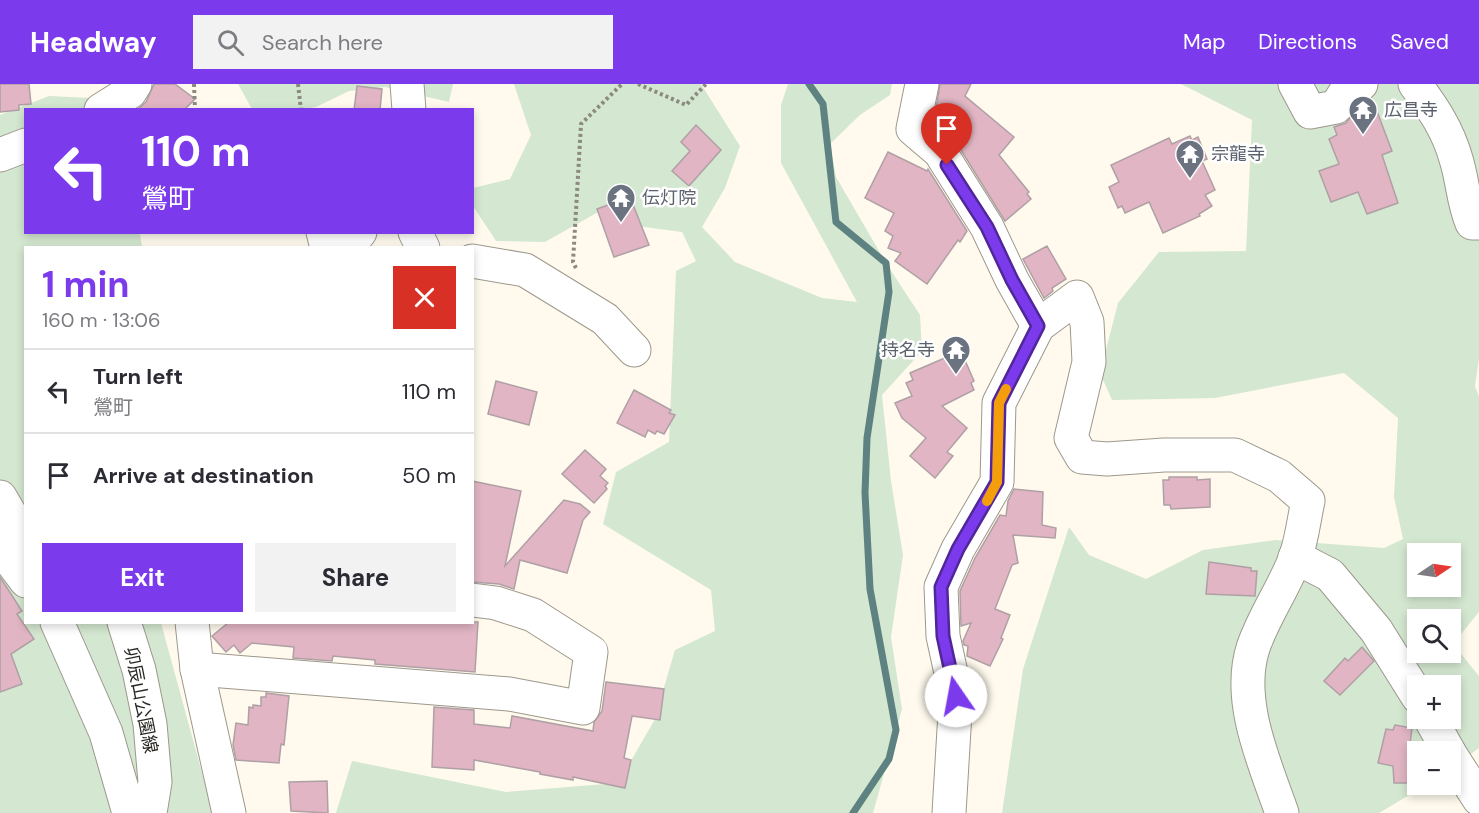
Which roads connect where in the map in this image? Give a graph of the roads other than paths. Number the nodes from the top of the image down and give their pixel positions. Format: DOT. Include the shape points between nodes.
graph roads {
  1 [pos="135,84"];
  2 [pos="407,84"];
  3 [pos="922,84"];
  4 [pos="1361,84"];
  5 [pos="1416,84"];
  6 [pos="1303,98"];
  7 [pos="104,108"];
  8 [pos="409,108"];
  9 [pos="24,146"];
  10 [pos="0,155"];
  11 [pos="1479,223"];
  12 [pos="358,234"];
  13 [pos="349,246"];
  14 [pos="474,261"];
  15 [pos="1038,326"];
  16 [pos="634,350"];
  17 [pos="0,497"];
  18 [pos="24,538"];
  19 [pos="0,546"];
  20 [pos="1295,557"];
  21 [pos="24,578"];
  22 [pos="474,600"];
  23 [pos="57,624"];
  24 [pos="125,624"];
  25 [pos="192,624"];
  26 [pos="197,669"];
  27 [pos="1407,679"];
  28 [pos="1461,770"];
  29 [pos="1479,799"];
  30 [pos="129,813"];
  31 [pos="150,813"];
  32 [pos="229,813"];
  33 [pos="949,813"];
  34 [pos="1282,813"];
  1 -- 7 [label="street" via="130,92"];
  2 -- 8 [label="street"];
  3 -- 15 [label="street" via="913,129 940,153 987,227"];
  4 -- 6 [label="street" via="1348,88 1336,107"];
  5 -- 11 [label="street" via="1440,118 1456,158 1464,205 1472,223"];
  9 -- 10 [label="street"];
  12 -- 13 [label="street"];
  14 -- 16 [label="street" via="525,270 605,319"];
  15 -- 20 [label="street" via="1077,297 1087,322 1089,362 1071,438 1082,457 1236,455 1279,476 1308,501"];
  15 -- 33 [label="street" via="999,403 997,482 941,587 943,636 956,696"];
  17 -- 18 [label="street"];
  19 -- 21 [label="street"];
  20 -- 27 [label="street" via="1330,575 1376,630"];
  20 -- 34 [label="street" via="1252,650 1248,689 1254,731"];
  22 -- 26 [label="street" via="533,615 591,652 583,708 509,694"];
  23 -- 30 [label="street" via="106,733"];
  24 -- 31 [label="street, 卯辰山公園線" via="150,724 155,782"];
  25 -- 26 [label="street"];
  26 -- 32 [label="street"];
  28 -- 29 [label="street"];
}
